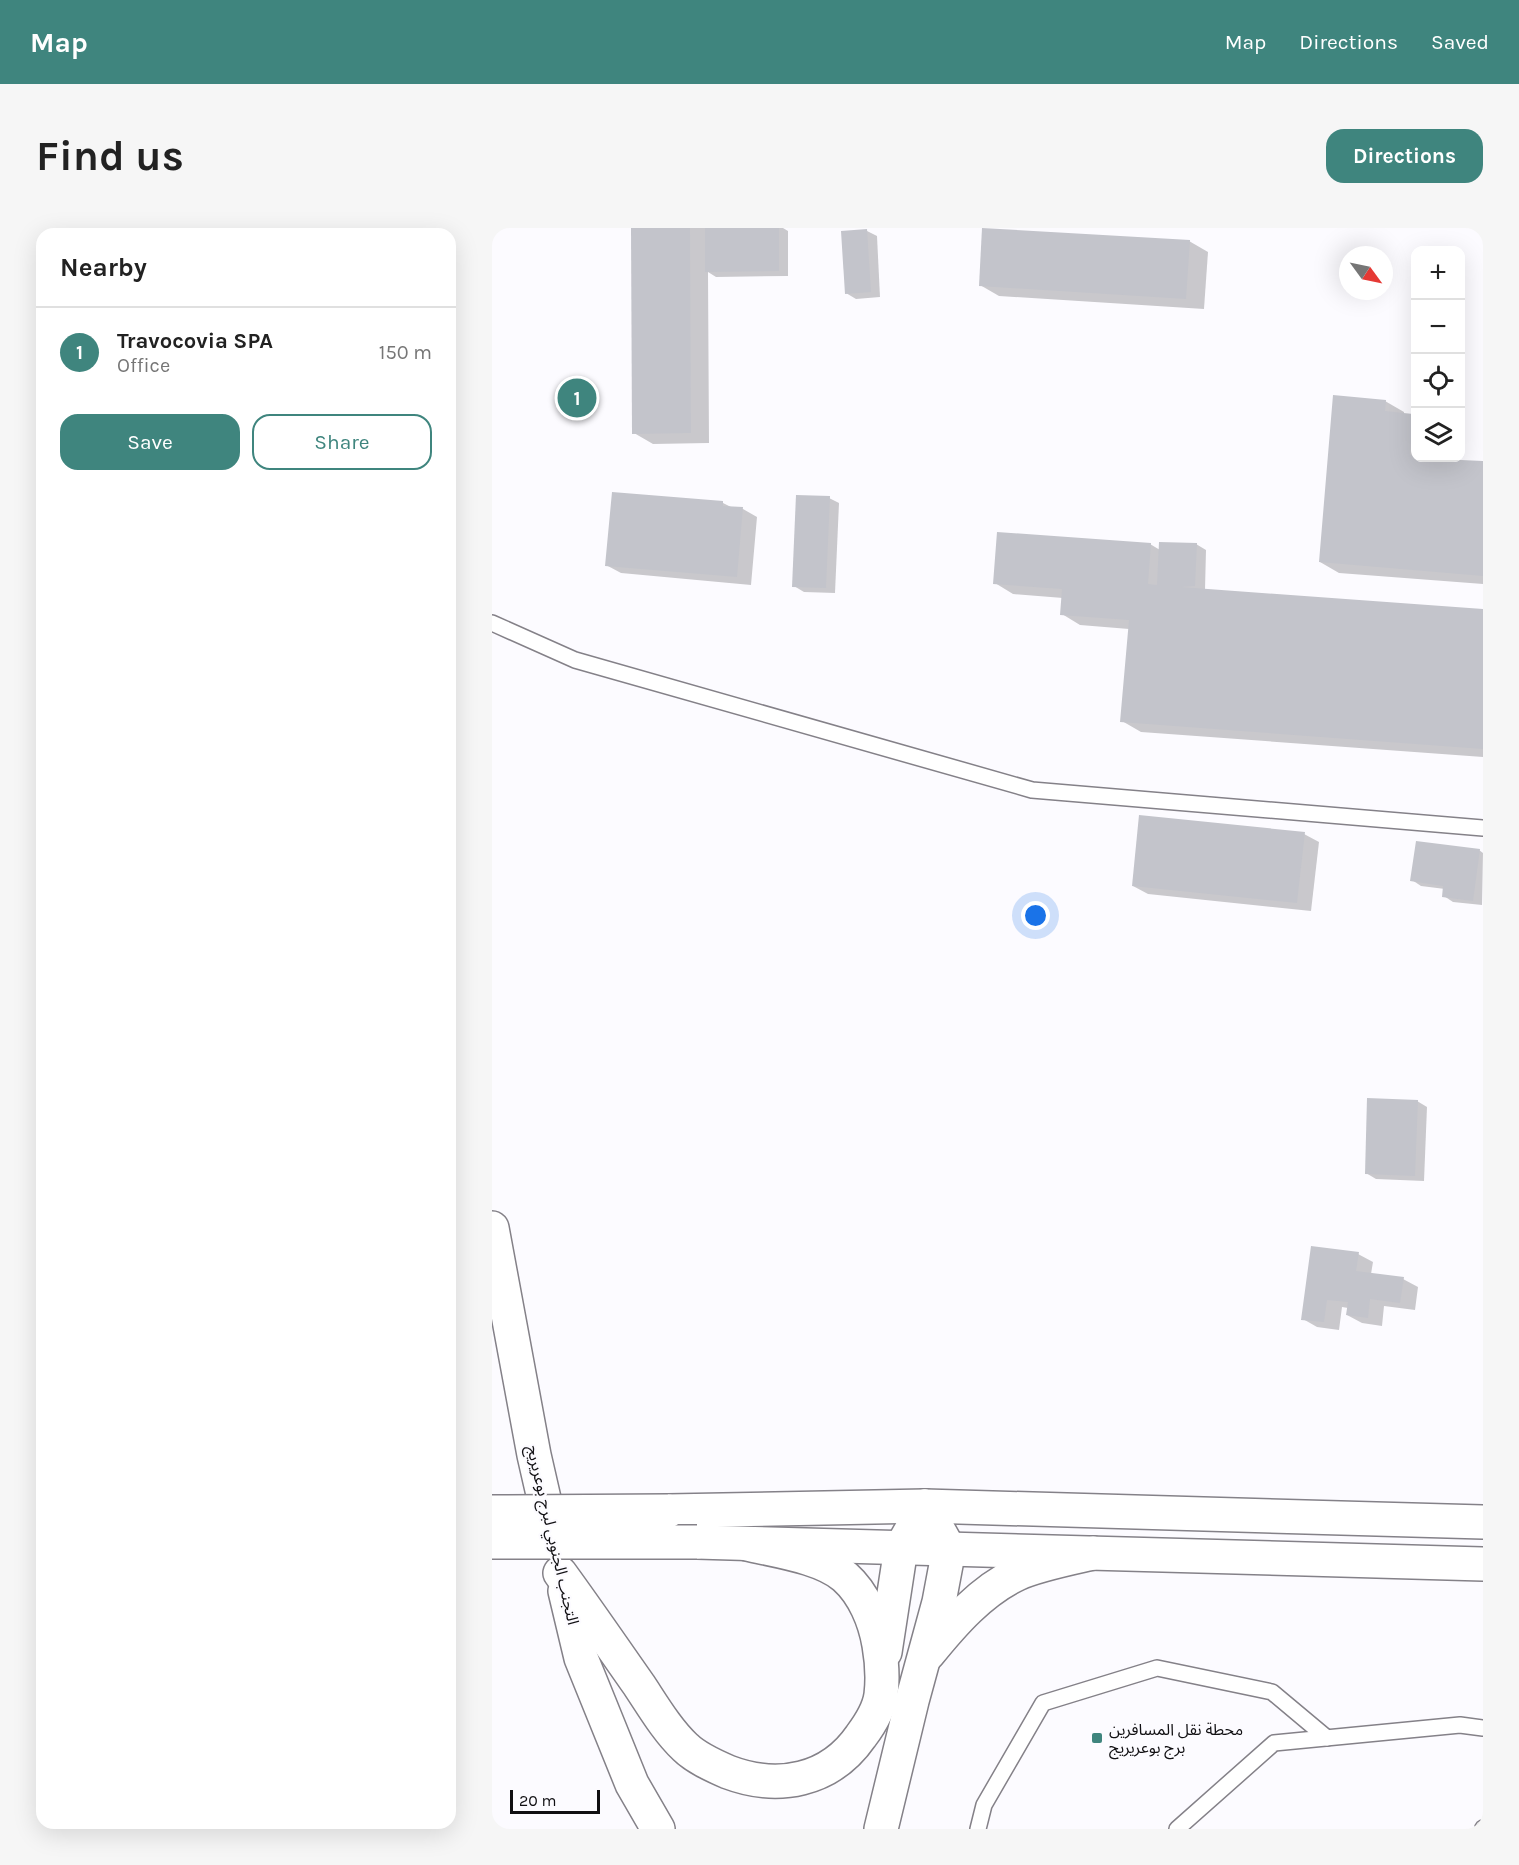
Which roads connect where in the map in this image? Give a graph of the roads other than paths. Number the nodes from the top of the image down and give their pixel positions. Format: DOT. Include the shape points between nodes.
graph roads {
  1 [pos="492,623"];
  2 [pos="1483,828"];
  3 [pos="492,1228"];
  4 [pos="492,1327"];
  5 [pos="534,1455"];
  6 [pos="926,1506"];
  7 [pos="492,1512"];
  8 [pos="1483,1522"];
  9 [pos="492,1542"];
  10 [pos="747,1544"];
  11 [pos="902,1548"];
  12 [pos="949,1549"];
  13 [pos="1093,1552"];
  14 [pos="1483,1564"];
  15 [pos="560,1573"];
  16 [pos="924,1660"];
  17 [pos="882,1668"];
  18 [pos="1483,1728"];
  19 [pos="1327,1738"];
  20 [pos="658,1829"];
  21 [pos="880,1829"];
  22 [pos="978,1829"];
  23 [pos="1177,1829"];
  1 -- 2 [label="lane" via="575,660 1032,790"];
  3 -- 5 [label="main road, التجنب الجنوبي لبرج بوعريريج"];
  4 -- 5 [label="main road"];
  5 -- 15 [label="main road, التجنب الجنوبي لبرج بوعريريج"];
  6 -- 7 [label="main road, bridge"];
  6 -- 8 [label="main road"];
  6 -- 11 [label="main road"];
  6 -- 12 [label="main road"];
  9 -- 10 [label="main road, bridge"];
  10 -- 11 [label="main road"];
  10 -- 17 [label="main road" via="823,1563 846,1577 867,1605 877,1634"];
  11 -- 12 [label="main road"];
  11 -- 17 [label="main road"];
  12 -- 13 [label="main road"];
  12 -- 16 [label="main road"];
  13 -- 14 [label="main road"];
  13 -- 16 [label="main road" via="1018,1573 986,1593 951,1625"];
  15 -- 17 [label="main road" via="685,1748 715,1767 746,1779 781,1782 813,1775 839,1761 872,1721 881,1697"];
  15 -- 20 [label="main road, التجنب الجنوبي لبرج بوعريريج" via="581,1658 632,1784"];
  16 -- 21 [label="main road"];
  18 -- 19 [label="lane" via="1460,1725"];
  19 -- 22 [label="lane" via="1272,1692 1157,1668 1043,1703 984,1805"];
  19 -- 23 [label="lane" via="1274,1743"];
}
